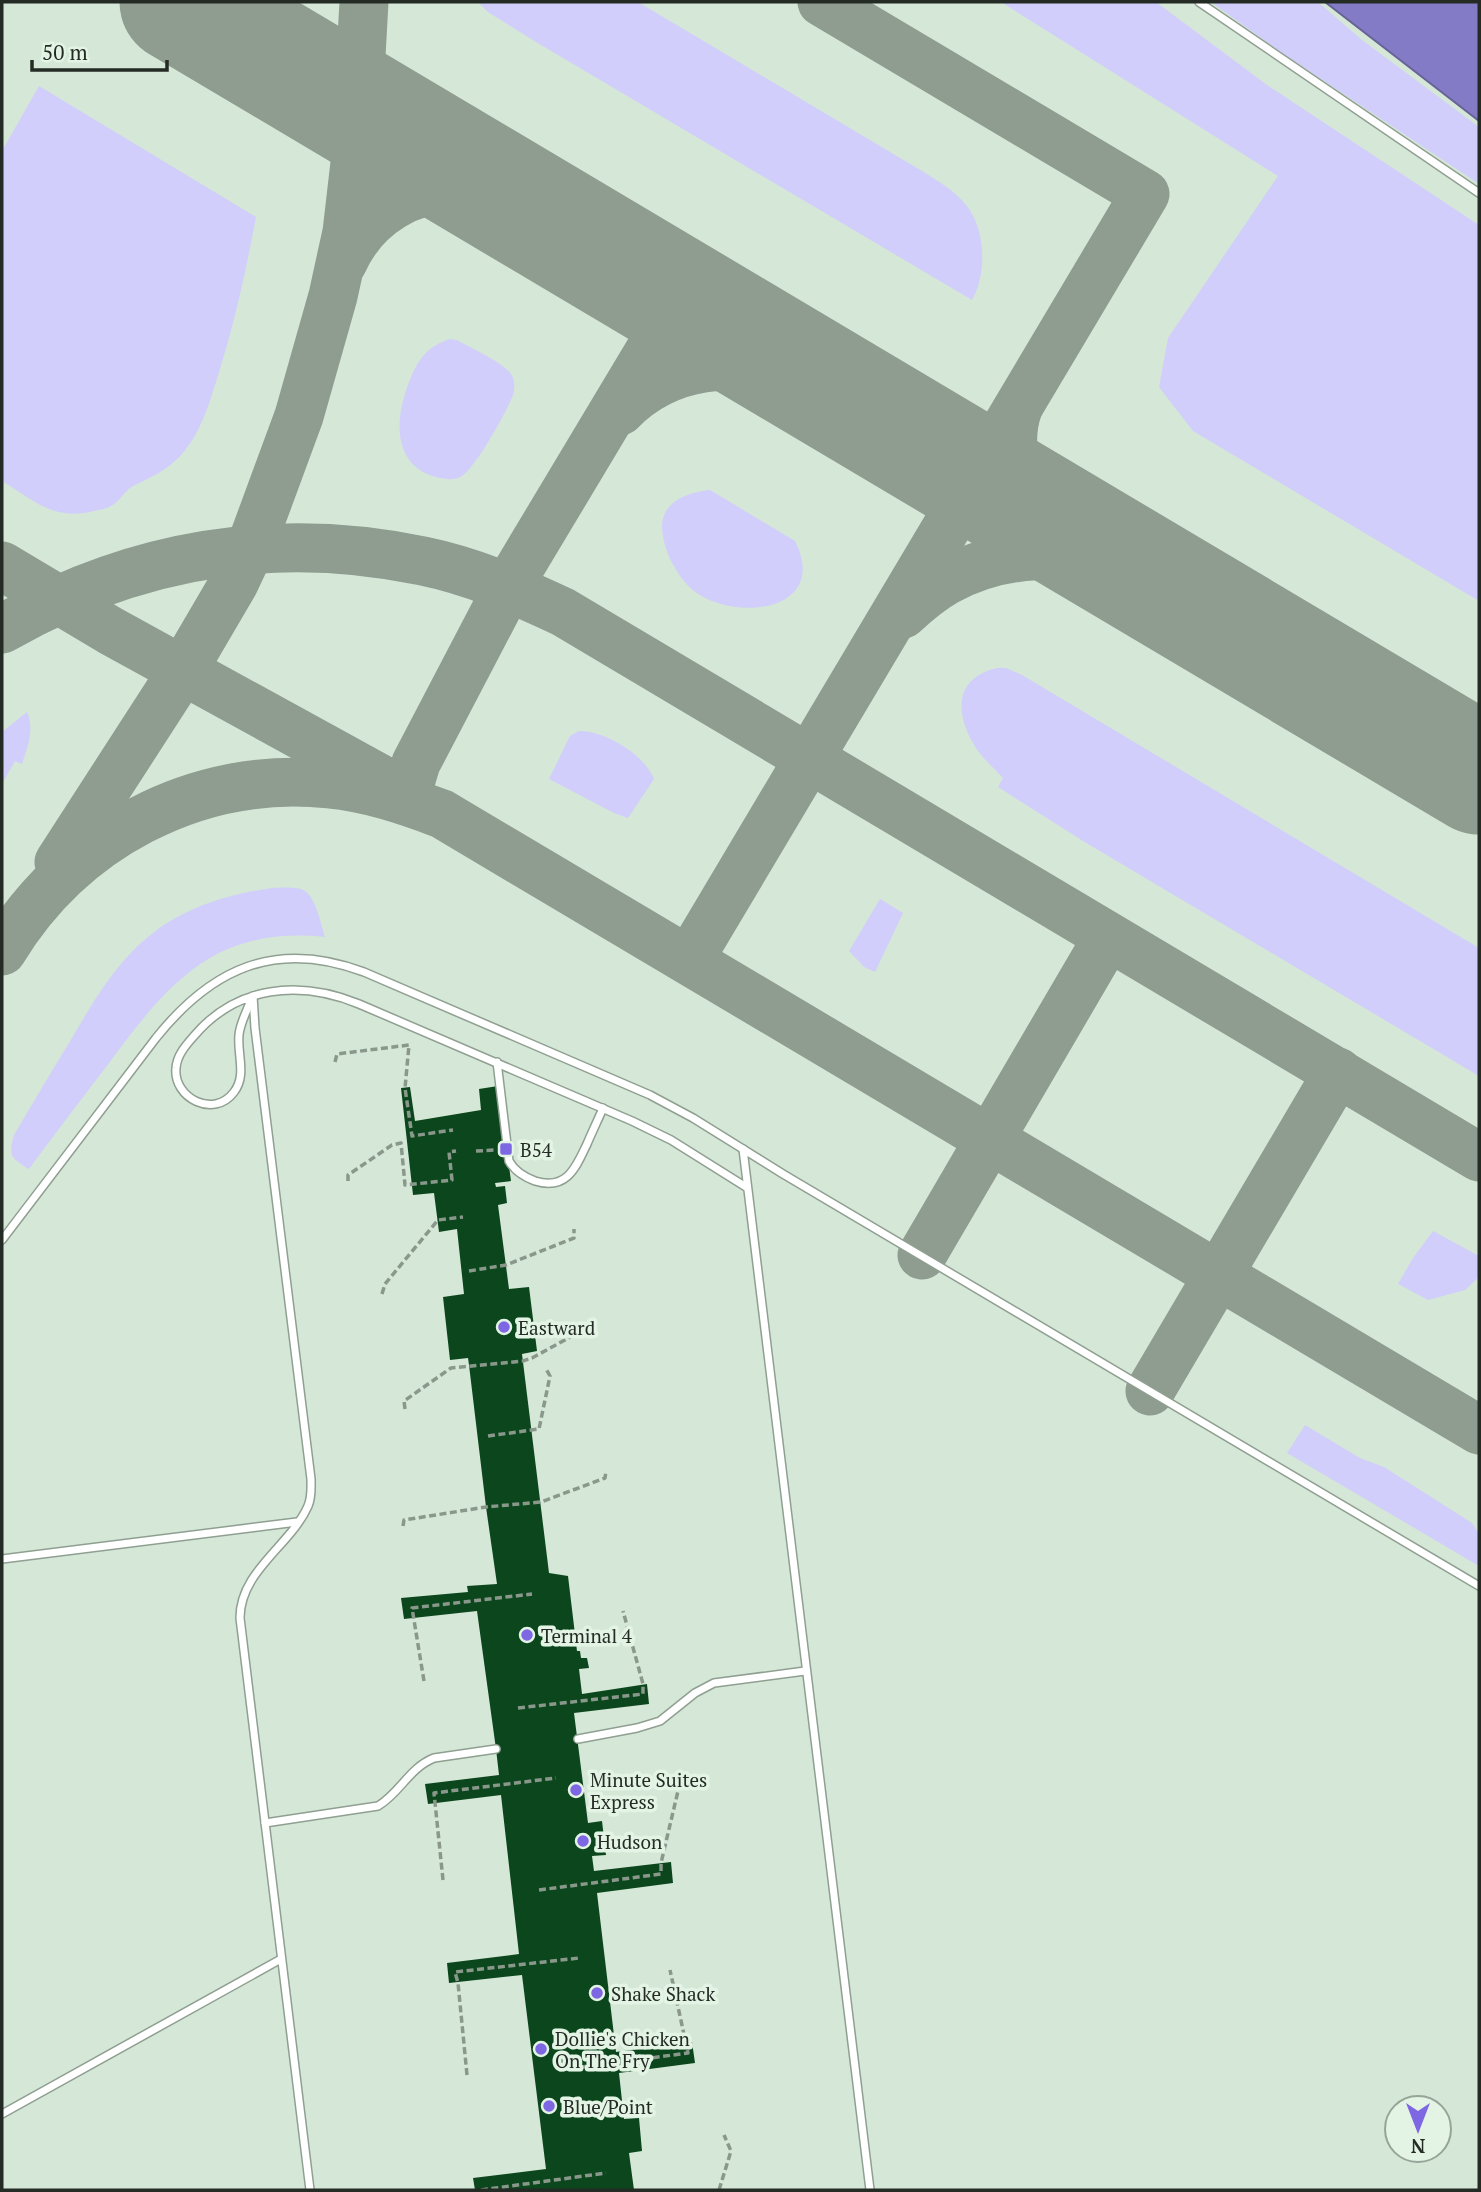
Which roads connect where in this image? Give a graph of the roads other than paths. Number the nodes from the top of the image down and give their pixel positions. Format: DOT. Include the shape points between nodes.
graph roads {
  1 [pos="1199,2"];
  2 [pos="1479,193"];
  3 [pos="253,996"];
  4 [pos="497,1062"];
  5 [pos="603,1108"];
  6 [pos="743,1149"];
  7 [pos="746,1186"];
  8 [pos="2,1240"];
  9 [pos="298,1522"];
  10 [pos="2,1559"];
  11 [pos="1479,1586"];
  12 [pos="805,1671"];
  13 [pos="578,1739"];
  14 [pos="496,1749"];
  15 [pos="265,1823"];
  16 [pos="281,1959"];
  17 [pos="2,2114"];
  18 [pos="310,2190"];
  19 [pos="870,2190"];
  1 -- 2 [label="lane"];
  3 -- 3 [label="lane" via="212,1017 179,1055 176,1079 192,1100 217,1104 233,1095 242,1071 239,1034"];
  3 -- 4 [label="lane" via="301,989 332,993"];
  3 -- 9 [label="lane" via="311,1479 308,1507"];
  4 -- 5 [label="lane"];
  4 -- 5 [label="lane" via="509,1161 527,1178 552,1183 568,1177"];
  5 -- 7 [label="lane" via="654,1131"];
  6 -- 7 [label="lane"];
  6 -- 8 [label="lane" via="650,1095 364,972 324,960 292,958 226,975 182,1008"];
  6 -- 11 [label="lane"];
  7 -- 12 [label="lane"];
  9 -- 10 [label="lane"];
  9 -- 15 [label="lane" via="252,1579 240,1608"];
  12 -- 13 [label="lane" via="713,1683 660,1721"];
  12 -- 19 [label="lane"];
  14 -- 15 [label="lane" via="425,1762 378,1806"];
  15 -- 16 [label="lane"];
  16 -- 17 [label="lane"];
  16 -- 18 [label="lane"];
}
